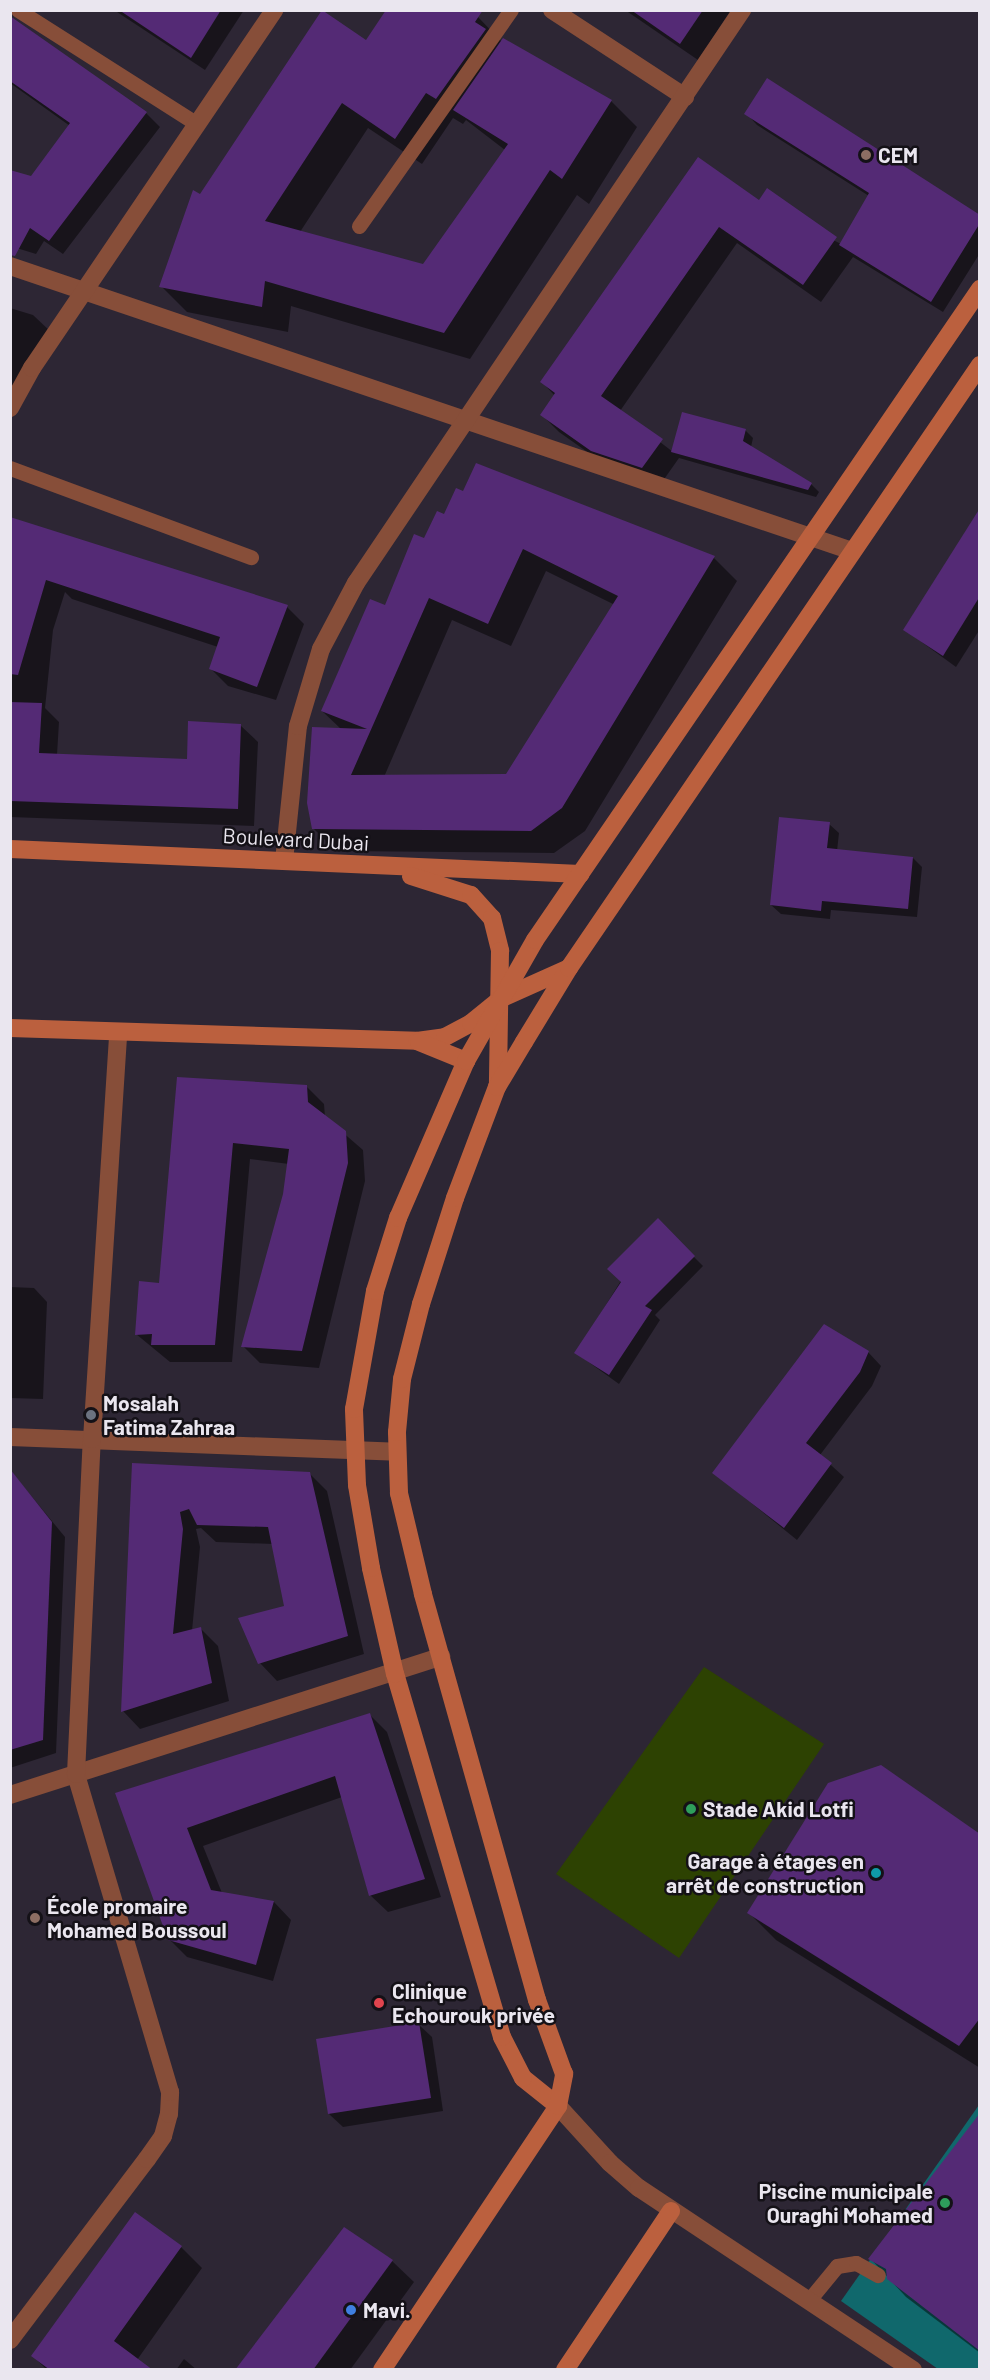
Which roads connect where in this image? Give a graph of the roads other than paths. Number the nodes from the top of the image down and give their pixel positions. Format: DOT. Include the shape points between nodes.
graph roads {
  1 [pos="18,10"];
  2 [pos="274,10"];
  3 [pos="511,10"];
  4 [pos="552,10"];
  5 [pos="742,10"];
  6 [pos="685,97"];
  7 [pos="197,124"];
  8 [pos="359,226"];
  9 [pos="10,266"];
  10 [pos="980,289"];
  11 [pos="87,290"];
  12 [pos="980,365"];
  13 [pos="10,408"];
  14 [pos="466,422"];
  15 [pos="10,468"];
  16 [pos="809,540"];
  17 [pos="852,551"];
  18 [pos="251,557"];
  19 [pos="10,849"];
  20 [pos="284,861"];
  21 [pos="348,864"];
  22 [pos="580,874"];
  23 [pos="568,968"];
  24 [pos="502,998"];
  25 [pos="10,1028"];
  26 [pos="118,1035"];
  27 [pos="417,1041"];
  28 [pos="466,1061"];
  29 [pos="497,1088"];
  30 [pos="10,1437"];
  31 [pos="92,1439"];
  32 [pos="354,1449"];
  33 [pos="397,1452"];
  34 [pos="441,1657"];
  35 [pos="396,1674"];
  36 [pos="76,1774"];
  37 [pos="10,1795"];
  38 [pos="558,2106"];
  39 [pos="671,2211"];
  40 [pos="878,2275"];
  41 [pos="808,2300"];
  42 [pos="10,2340"];
  43 [pos="382,2370"];
  44 [pos="565,2370"];
  45 [pos="913,2370"];
  1 -- 7 [label="lane"];
  2 -- 7 [label="street"];
  3 -- 8 [label="lane"];
  4 -- 6 [label="street"];
  5 -- 6 [label="street"];
  6 -- 14 [label="street"];
  7 -- 11 [label="street"];
  9 -- 11 [label="street"];
  10 -- 16 [label="street"];
  11 -- 13 [label="street" via="32,368"];
  11 -- 14 [label="street"];
  12 -- 17 [label="street"];
  14 -- 16 [label="street"];
  14 -- 20 [label="street" via="356,583 321,649 298,726"];
  15 -- 18 [label="lane"];
  16 -- 17 [label="street"];
  16 -- 22 [label="street"];
  17 -- 23 [label="street"];
  19 -- 20 [label="street, Boulevard Dubai"];
  20 -- 21 [label="street, Boulevard Dubai"];
  21 -- 22 [label="street, Boulevard Dubai"];
  21 -- 24 [label="street" via="436,880 471,895 492,918 500,951"];
  22 -- 24 [label="street"];
  23 -- 24 [label="street"];
  23 -- 29 [label="street"];
  24 -- 27 [label="street" via="471,1023 445,1037"];
  24 -- 28 [label="street"];
  24 -- 29 [label="street"];
  25 -- 26 [label="street"];
  26 -- 27 [label="street"];
  26 -- 31 [label="street"];
  27 -- 28 [label="street"];
  28 -- 32 [label="street" via="398,1218 375,1291 354,1409"];
  29 -- 33 [label="street" via="455,1198 421,1304 402,1379"];
  30 -- 31 [label="street"];
  31 -- 32 [label="street"];
  31 -- 36 [label="street"];
  32 -- 33 [label="street"];
  32 -- 35 [label="street" via="371,1568"];
  33 -- 34 [label="street" via="399,1493"];
  34 -- 35 [label="street"];
  34 -- 38 [label="street" via="537,2001 561,2059 564,2074"];
  35 -- 36 [label="street"];
  35 -- 38 [label="street" via="510,2059 539,2094"];
  36 -- 37 [label="street"];
  36 -- 42 [label="street" via="170,2092 169,2114 163,2136 147,2159"];
  38 -- 39 [label="street" via="610,2163"];
  38 -- 43 [label="street"];
  39 -- 41 [label="street"];
  39 -- 44 [label="street"];
  40 -- 41 [label="lane" via="856,2263 837,2266"];
  41 -- 45 [label="street"];
}
